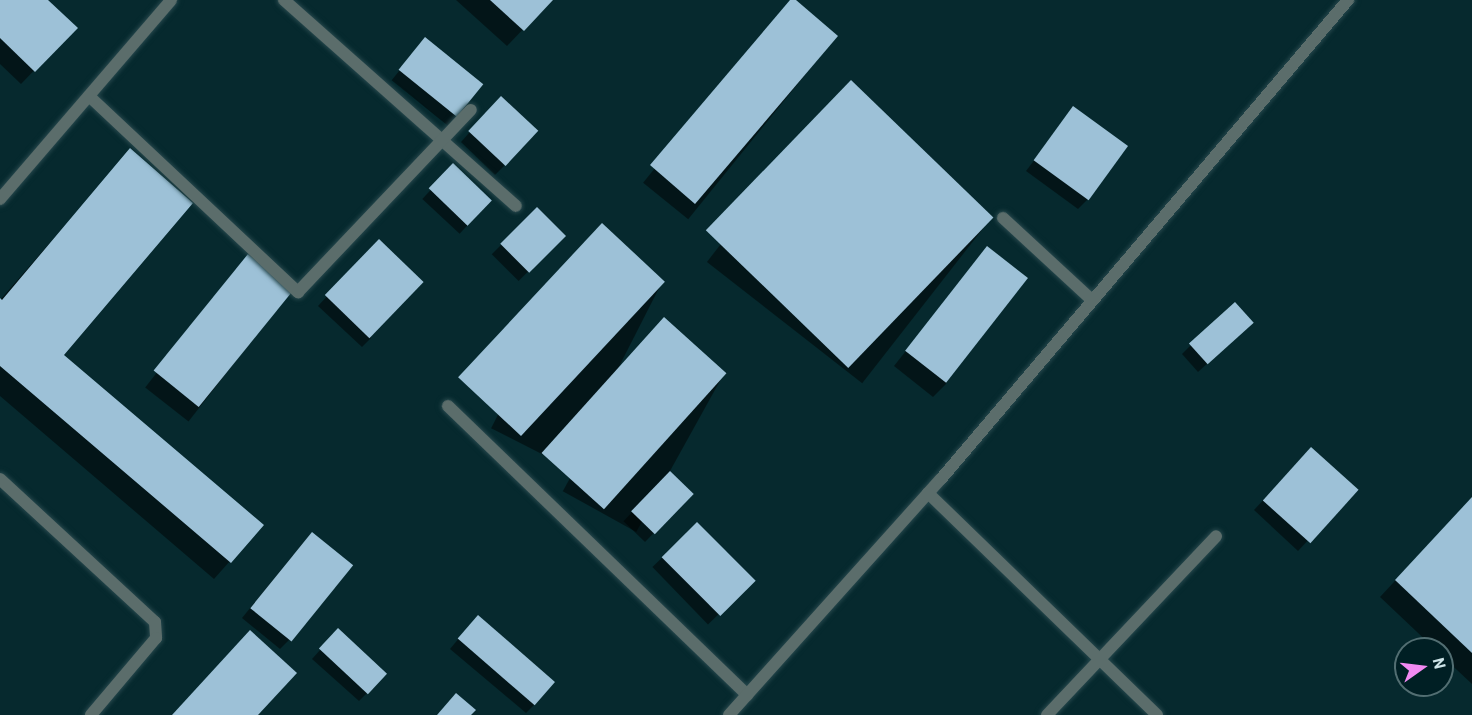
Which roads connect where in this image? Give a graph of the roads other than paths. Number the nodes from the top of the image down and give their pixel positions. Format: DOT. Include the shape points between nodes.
graph roads {
  1 [pos="171,0"];
  2 [pos="284,0"];
  3 [pos="1348,0"];
  4 [pos="89,96"];
  5 [pos="471,110"];
  6 [pos="441,141"];
  7 [pos="0,199"];
  8 [pos="516,206"];
  9 [pos="1003,218"];
  10 [pos="1092,300"];
  11 [pos="448,406"];
  12 [pos="0,479"];
  13 [pos="928,492"];
  14 [pos="1216,536"];
  15 [pos="1100,661"];
  16 [pos="747,695"];
  17 [pos="91,715"];
  18 [pos="729,715"];
  19 [pos="1047,715"];
  20 [pos="1157,715"];
  1 -- 4 [label="street"];
  2 -- 6 [label="street"];
  3 -- 10 [label="street"];
  4 -- 6 [label="street" via="298,292"];
  4 -- 7 [label="street"];
  5 -- 6 [label="street"];
  6 -- 8 [label="street"];
  9 -- 10 [label="street"];
  10 -- 13 [label="street"];
  11 -- 16 [label="street"];
  12 -- 17 [label="street" via="155,622 156,638"];
  13 -- 15 [label="street"];
  13 -- 16 [label="street"];
  14 -- 15 [label="street"];
  15 -- 19 [label="street"];
  15 -- 20 [label="street"];
  16 -- 18 [label="street"];
}
